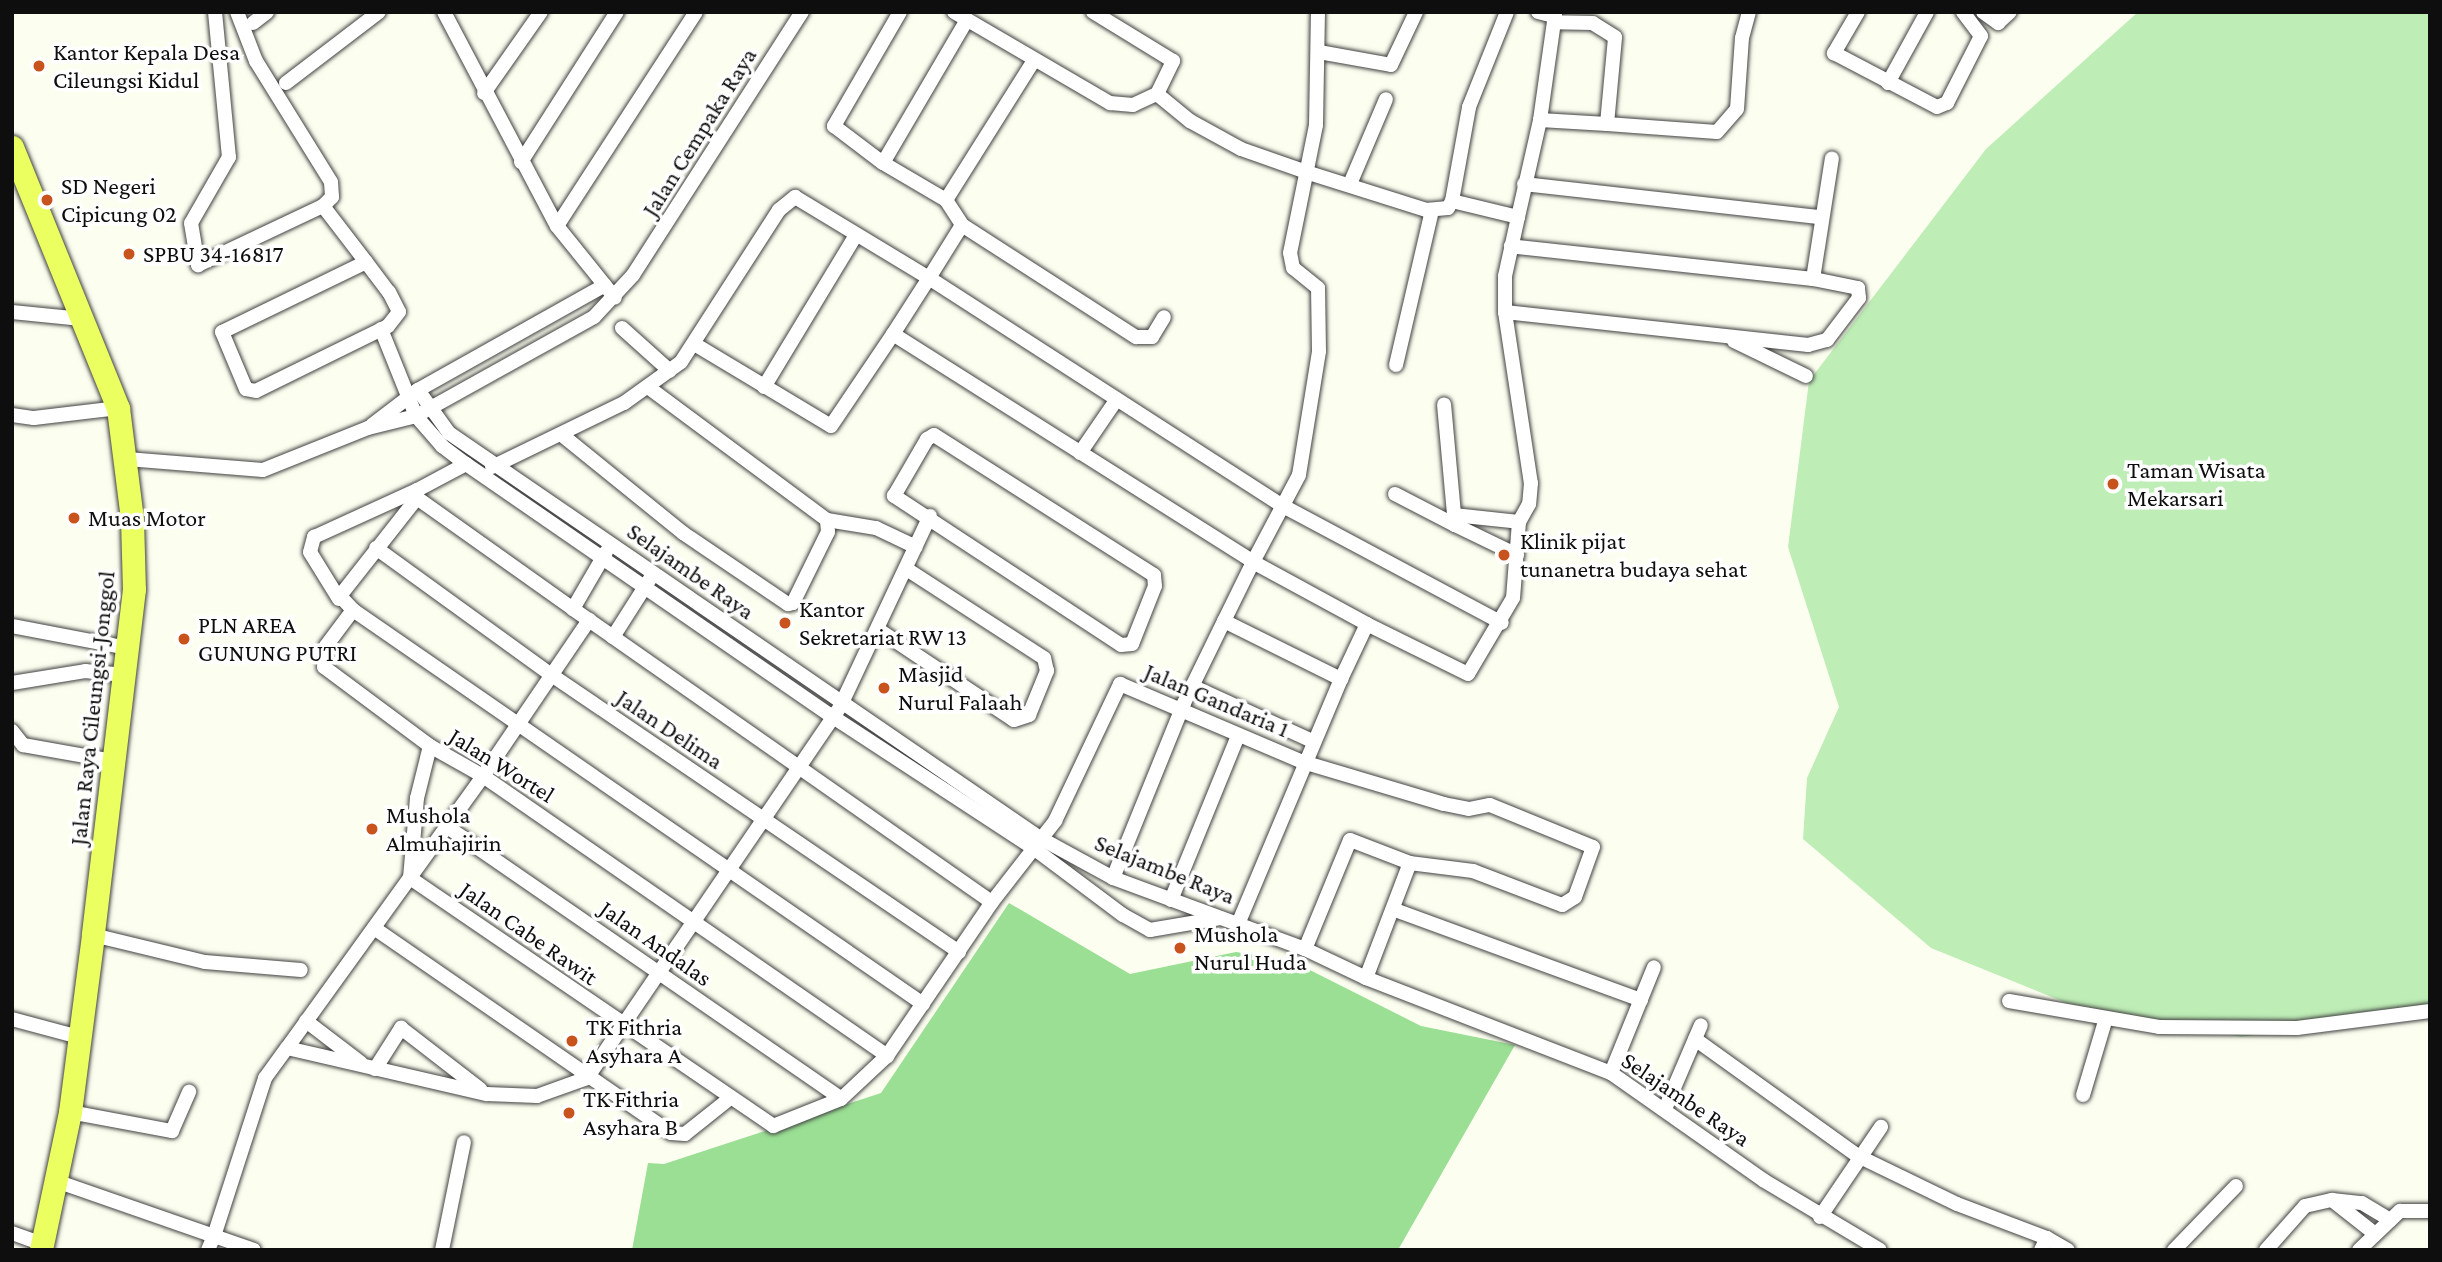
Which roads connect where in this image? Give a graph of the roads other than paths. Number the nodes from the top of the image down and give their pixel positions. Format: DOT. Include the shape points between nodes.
graph roads {
  1 [pos="215,12"];
  2 [pos="237,12"];
  3 [pos="267,12"];
  4 [pos="379,12"];
  5 [pos="541,12"];
  6 [pos="617,12"];
  7 [pos="696,12"];
  8 [pos="802,12"];
  9 [pos="900,12"];
  10 [pos="954,12"];
  11 [pos="1093,12"];
  12 [pos="1318,12"];
  13 [pos="1416,12"];
  14 [pos="1507,12"];
  15 [pos="1538,12"];
  16 [pos="1749,12"];
  17 [pos="1858,12"];
  18 [pos="1927,12"];
  19 [pos="1963,12"];
  20 [pos="1983,12"];
  21 [pos="2010,12"];
  22 [pos="449,15"];
  23 [pos="1554,17"];
  24 [pos="967,20"];
  25 [pos="253,23"];
  26 [pos="1319,52"];
  27 [pos="1034,60"];
  28 [pos="1888,82"];
  29 [pos="286,83"];
  30 [pos="484,93"];
  31 [pos="1157,94"];
  32 [pos="1386,100"];
  33 [pos="1540,120"];
  34 [pos="1607,124"];
  35 [pos="12,147"];
  36 [pos="1832,158"];
  37 [pos="521,162"];
  38 [pos="883,163"];
  39 [pos="1309,173"];
  40 [pos="1350,184"];
  41 [pos="1524,184"];
  42 [pos="946,200"];
  43 [pos="1452,201"];
  44 [pos="323,206"];
  45 [pos="1432,210"];
  46 [pos="1518,217"];
  47 [pos="1820,217"];
  48 [pos="962,225"];
  49 [pos="557,226"];
  50 [pos="856,235"];
  51 [pos="1511,246"];
  52 [pos="366,262"];
  53 [pos="929,278"];
  54 [pos="1813,279"];
  55 [pos="598,290"];
  56 [pos="608,305"];
  57 [pos="12,312"];
  58 [pos="1505,312"];
  59 [pos="1164,317"];
  60 [pos="82,319"];
  61 [pos="622,328"];
  62 [pos="381,329"];
  63 [pos="893,334"];
  64 [pos="1722,335"];
  65 [pos="685,357"];
  66 [pos="1396,365"];
  67 [pos="1805,376"];
  68 [pos="764,387"];
  69 [pos="649,388"];
  70 [pos="413,394"];
  71 [pos="1116,399"];
  72 [pos="1444,404"];
  73 [pos="118,408"];
  74 [pos="422,413"];
  75 [pos="12,415"];
  76 [pos="368,428"];
  77 [pos="562,435"];
  78 [pos="1080,453"];
  79 [pos="127,459"];
  80 [pos="498,463"];
  81 [pos="466,464"];
  82 [pos="482,473"];
  83 [pos="417,494"];
  84 [pos="1395,494"];
  85 [pos="1283,506"];
  86 [pos="827,520"];
  87 [pos="1455,520"];
  88 [pos="1519,522"];
  89 [pos="922,531"];
  90 [pos="611,543"];
  91 [pos="376,548"];
  92 [pos="1517,555"];
  93 [pos="602,558"];
  94 [pos="1253,562"];
  95 [pos="908,570"];
  96 [pos="654,572"];
  97 [pos="646,585"];
  98 [pos="339,599"];
  99 [pos="573,609"];
  100 [pos="353,610"];
  101 [pos="589,620"];
  102 [pos="1224,621"];
  103 [pos="1502,623"];
  104 [pos="1367,624"];
  105 [pos="12,626"];
  106 [pos="878,630"];
  107 [pos="613,637"];
  108 [pos="127,648"];
  109 [pos="124,676"];
  110 [pos="553,676"];
  111 [pos="1341,679"];
  112 [pos="12,682"];
  113 [pos="1186,699"];
  114 [pos="837,711"];
  115 [pos="518,725"];
  116 [pos="12,731"];
  117 [pos="1238,736"];
  118 [pos="1312,741"];
  119 [pos="429,746"];
  120 [pos="113,761"];
  121 [pos="1303,762"];
  122 [pos="798,765"];
  123 [pos="483,776"];
  124 [pos="762,819"];
  125 [pos="446,826"];
  126 [pos="1036,843"];
  127 [pos="1410,863"];
  128 [pos="728,869"];
  129 [pos="410,878"];
  130 [pos="1113,878"];
  131 [pos="1171,900"];
  132 [pos="992,901"];
  133 [pos="1395,910"];
  134 [pos="1220,918"];
  135 [pos="693,922"];
  136 [pos="1238,924"];
  137 [pos="374,928"];
  138 [pos="93,935"];
  139 [pos="1305,949"];
  140 [pos="959,952"];
  141 [pos="1654,967"];
  142 [pos="300,970"];
  143 [pos="657,971"];
  144 [pos="1366,978"];
  145 [pos="1641,1000"];
  146 [pos="2009,1001"];
  147 [pos="923,1004"];
  148 [pos="2430,1011"];
  149 [pos="2106,1018"];
  150 [pos="12,1019"];
  151 [pos="306,1021"];
  152 [pos="623,1024"];
  153 [pos="1701,1025"];
  154 [pos="79,1037"];
  155 [pos="1695,1039"];
  156 [pos="287,1048"];
  157 [pos="887,1056"];
  158 [pos="371,1069"];
  159 [pos="1611,1073"];
  160 [pos="587,1077"];
  161 [pos="189,1092"];
  162 [pos="487,1094"];
  163 [pos="2083,1095"];
  164 [pos="729,1099"];
  165 [pos="841,1099"];
  166 [pos="1665,1109"];
  167 [pos="70,1112"];
  168 [pos="1881,1127"];
  169 [pos="464,1142"];
  170 [pos="1858,1156"];
  171 [pos="56,1181"];
  172 [pos="2236,1186"];
  173 [pos="2333,1200"];
  174 [pos="2430,1211"];
  175 [pos="1820,1217"];
  176 [pos="2390,1220"];
  177 [pos="12,1233"];
  178 [pos="2375,1234"];
  179 [pos="214,1236"];
  180 [pos="2044,1244"];
  181 [pos="41,1247"];
  182 [pos="208,1250"];
  183 [pos="254,1250"];
  184 [pos="442,1250"];
  185 [pos="1880,1250"];
  186 [pos="2068,1250"];
  187 [pos="2174,1250"];
  188 [pos="2266,1250"];
  189 [pos="2360,1250"];
  1 -- 44 [label="street" via="229,157 191,223 198,265"];
  2 -- 44 [label="street" via="256,61 331,182 332,197"];
  3 -- 25 [label="street"];
  4 -- 29 [label="street"];
  5 -- 30 [label="street"];
  6 -- 37 [label="street"];
  7 -- 49 [label="street"];
  8 -- 56 [label="street, Jalan Cempaka Raya" via="633,275"];
  9 -- 38 [label="street" via="834,127"];
  10 -- 24 [label="street"];
  11 -- 31 [label="street" via="1173,61"];
  12 -- 26 [label="street"];
  13 -- 26 [label="street" via="1391,65"];
  14 -- 43 [label="street" via="1469,107"];
  15 -- 23 [label="street"];
  16 -- 34 [label="street" via="1742,38 1737,109 1717,132"];
  17 -- 28 [label="street" via="1834,52"];
  18 -- 28 [label="street"];
  19 -- 28 [label="street" via="1981,36 1947,103 1928,105"];
  20 -- 21 [label="street" via="1998,23"];
  22 -- 30 [label="street"];
  23 -- 33 [label="street"];
  23 -- 34 [label="street" via="1594,23 1615,37"];
  24 -- 27 [label="street"];
  24 -- 38 [label="street"];
  26 -- 39 [label="street"];
  27 -- 31 [label="street" via="1110,103 1133,105"];
  27 -- 42 [label="street"];
  30 -- 37 [label="street"];
  31 -- 39 [label="street" via="1190,121 1241,149"];
  32 -- 40 [label="street"];
  33 -- 34 [label="street"];
  33 -- 41 [label="street"];
  35 -- 60 [label="main road, Jalan Raya Cileungsi-Jonggol"];
  36 -- 47 [label="street"];
  37 -- 49 [label="street"];
  38 -- 42 [label="street"];
  39 -- 40 [label="street"];
  39 -- 85 [label="street" via="1290,253 1293,268 1318,288 1319,351 1299,475"];
  40 -- 45 [label="street"];
  41 -- 46 [label="street"];
  41 -- 47 [label="street"];
  42 -- 48 [label="street"];
  43 -- 45 [label="street" via="1447,208"];
  43 -- 46 [label="street"];
  44 -- 52 [label="street"];
  45 -- 66 [label="street"];
  46 -- 51 [label="street"];
  47 -- 54 [label="street"];
  48 -- 53 [label="street"];
  48 -- 59 [label="street" via="1136,337 1152,337"];
  49 -- 55 [label="street"];
  50 -- 53 [label="street"];
  50 -- 65 [label="street" via="812,203 790,199"];
  50 -- 68 [label="street"];
  51 -- 54 [label="street"];
  51 -- 58 [label="street"];
  52 -- 62 [label="street" via="399,308 398,319"];
  52 -- 62 [label="street" via="225,330 221,337 250,392"];
  53 -- 63 [label="street"];
  53 -- 71 [label="street"];
  54 -- 64 [label="street" via="1858,288 1860,293 1858,305 1827,340 1808,345"];
  55 -- 56 [label="street"];
  55 -- 70 [label="street"];
  56 -- 74 [label="street"];
  57 -- 60 [label="street"];
  58 -- 64 [label="street"];
  58 -- 88 [label="street" via="1531,483 1529,504"];
  60 -- 73 [label="main road, Jalan Raya Cileungsi-Jonggol"];
  61 -- 65 [label="street"];
  62 -- 70 [label="street, Selajambe Raya"];
  63 -- 68 [label="street" via="831,426"];
  63 -- 78 [label="street"];
  64 -- 67 [label="street"];
  65 -- 68 [label="street"];
  65 -- 69 [label="street"];
  69 -- 77 [label="street"];
  69 -- 86 [label="street"];
  70 -- 74 [label="street, Selajambe Raya"];
  70 -- 76 [label="street"];
  71 -- 78 [label="street"];
  71 -- 85 [label="street"];
  72 -- 87 [label="street"];
  73 -- 75 [label="street" via="34,418"];
  73 -- 79 [label="main road, Jalan Raya Cileungsi-Jonggol"];
  74 -- 76 [label="street"];
  74 -- 80 [label="street, Selajambe Raya"];
  74 -- 81 [label="street" via="442,446"];
  76 -- 79 [label="street" via="263,470"];
  77 -- 80 [label="street"];
  77 -- 86 [label="street" via="683,533 788,604 794,601 828,532"];
  78 -- 94 [label="street"];
  79 -- 108 [label="main road, Jalan Raya Cileungsi-Jonggol" via="134,589"];
  80 -- 82 [label="street"];
  80 -- 90 [label="street, Selajambe Raya"];
  81 -- 82 [label="street"];
  81 -- 83 [label="street"];
  82 -- 93 [label="street"];
  83 -- 91 [label="street"];
  83 -- 98 [label="street" via="314,537 310,552"];
  83 -- 99 [label="street"];
  84 -- 87 [label="street"];
  85 -- 94 [label="street"];
  85 -- 103 [label="street"];
  86 -- 89 [label="street"];
  87 -- 88 [label="street"];
  87 -- 92 [label="street"];
  88 -- 92 [label="street"];
  89 -- 89 [label="street" via="1121,645 1132,644 1155,586 1154,575 934,435 893,492"];
  89 -- 95 [label="street"];
  90 -- 93 [label="street"];
  90 -- 96 [label="street, Selajambe Raya"];
  91 -- 98 [label="street"];
  91 -- 110 [label="street, Jalan Delima"];
  92 -- 103 [label="street" via="1516,585"];
  93 -- 97 [label="street"];
  93 -- 99 [label="street"];
  94 -- 102 [label="street"];
  94 -- 104 [label="street"];
  95 -- 106 [label="street"];
  95 -- 106 [label="street" via="1044,658 1047,671 1029,715 1014,720"];
  96 -- 97 [label="street"];
  96 -- 114 [label="street, Selajambe Raya"];
  97 -- 107 [label="street"];
  97 -- 114 [label="street"];
  98 -- 100 [label="street"];
  99 -- 101 [label="street"];
  100 -- 115 [label="street"];
  100 -- 119 [label="street, Jalan Wortel" via="326,646 324,667"];
  101 -- 107 [label="street"];
  101 -- 110 [label="street"];
  102 -- 111 [label="street"];
  102 -- 113 [label="street"];
  103 -- 104 [label="street" via="1474,670 1465,674"];
  104 -- 111 [label="street"];
  105 -- 108 [label="street"];
  106 -- 114 [label="street"];
  107 -- 122 [label="street"];
  108 -- 109 [label="main road, Jalan Raya Cileungsi-Jonggol"];
  109 -- 112 [label="street" via="85,671"];
  109 -- 120 [label="main road, Jalan Raya Cileungsi-Jonggol"];
  110 -- 115 [label="street"];
  110 -- 124 [label="street, Jalan Delima"];
  111 -- 118 [label="street"];
  113 -- 117 [label="street, Jalan Gandaria 1"];
  113 -- 118 [label="street"];
  113 -- 126 [label="street, Jalan Gandaria 1" via="1117,685 1055,821"];
  113 -- 130 [label="street"];
  114 -- 122 [label="street"];
  114 -- 126 [label="street, Selajambe Raya"];
  115 -- 123 [label="street"];
  115 -- 128 [label="street"];
  116 -- 120 [label="street" via="23,745"];
  117 -- 121 [label="street, Jalan Gandaria 1"];
  117 -- 131 [label="street"];
  118 -- 121 [label="street"];
  119 -- 123 [label="street, Jalan Wortel"];
  119 -- 129 [label="street" via="417,798"];
  120 -- 138 [label="main road, Jalan Raya Cileungsi-Jonggol"];
  121 -- 127 [label="street, Jalan Gandaria 1" via="1444,804 1469,809 1490,805 1593,847 1575,897 1562,905 1473,871"];
  121 -- 136 [label="street"];
  122 -- 124 [label="street"];
  122 -- 132 [label="street"];
  123 -- 125 [label="street"];
  123 -- 135 [label="street, Jalan Wortel"];
  124 -- 128 [label="street"];
  124 -- 140 [label="street, Jalan Delima"];
  125 -- 129 [label="street"];
  125 -- 143 [label="street, Jalan Andalas"];
  126 -- 130 [label="street, Selajambe Raya"];
  126 -- 132 [label="street"];
  126 -- 134 [label="street" via="1123,915 1150,930"];
  127 -- 133 [label="street"];
  127 -- 139 [label="street" via="1354,839 1348,841"];
  128 -- 135 [label="street"];
  128 -- 147 [label="street"];
  129 -- 137 [label="street"];
  129 -- 152 [label="street, Jalan Cabe Rawit"];
  130 -- 131 [label="street, Selajambe Raya"];
  131 -- 134 [label="street, Selajambe Raya"];
  132 -- 140 [label="street"];
  133 -- 144 [label="street"];
  133 -- 145 [label="street"];
  134 -- 136 [label="street, Selajambe Raya"];
  135 -- 143 [label="street"];
  135 -- 157 [label="street, Jalan Wortel"];
  136 -- 139 [label="street, Selajambe Raya"];
  137 -- 151 [label="street"];
  137 -- 160 [label="street"];
  138 -- 142 [label="street" via="205,962"];
  138 -- 154 [label="main road, Jalan Raya Cileungsi-Jonggol"];
  139 -- 144 [label="street, Selajambe Raya"];
  140 -- 147 [label="street"];
  141 -- 145 [label="street"];
  143 -- 152 [label="street"];
  143 -- 165 [label="street, Jalan Andalas"];
  144 -- 159 [label="street, Selajambe Raya"];
  145 -- 159 [label="street"];
  146 -- 149 [label="street"];
  147 -- 157 [label="street"];
  148 -- 149 [label="street" via="2297,1028 2159,1027"];
  149 -- 163 [label="street"];
  150 -- 154 [label="street"];
  151 -- 156 [label="street"];
  151 -- 158 [label="street"];
  152 -- 160 [label="street"];
  152 -- 164 [label="street, Jalan Cabe Rawit"];
  153 -- 155 [label="street"];
  154 -- 167 [label="main road, Jalan Raya Cileungsi-Jonggol"];
  155 -- 166 [label="street"];
  155 -- 170 [label="street"];
  156 -- 158 [label="street"];
  156 -- 179 [label="street" via="265,1078"];
  157 -- 165 [label="street"];
  158 -- 162 [label="street"];
  158 -- 162 [label="street" via="401,1028"];
  159 -- 166 [label="street, Selajambe Raya"];
  160 -- 162 [label="street" via="537,1096"];
  160 -- 164 [label="street" via="676,1135 685,1134"];
  161 -- 167 [label="street" via="172,1130"];
  164 -- 165 [label="street, Jalan Cabe Rawit" via="769,1125"];
  166 -- 175 [label="street, Selajambe Raya"];
  167 -- 171 [label="main road, Jalan Raya Cileungsi-Jonggol"];
  168 -- 170 [label="street"];
  169 -- 184 [label="street"];
  170 -- 175 [label="street"];
  170 -- 180 [label="street"];
  171 -- 179 [label="street"];
  171 -- 181 [label="main road, Jalan Raya Cileungsi-Jonggol"];
  172 -- 187 [label="street"];
  173 -- 176 [label="street" via="2362,1203"];
  173 -- 178 [label="street"];
  173 -- 188 [label="street" via="2305,1206"];
  174 -- 176 [label="street" via="2412,1208"];
  175 -- 185 [label="street, Selajambe Raya"];
  176 -- 178 [label="street"];
  177 -- 181 [label="street"];
  178 -- 189 [label="street"];
  179 -- 182 [label="street"];
  179 -- 183 [label="street"];
  180 -- 186 [label="street"];
}
